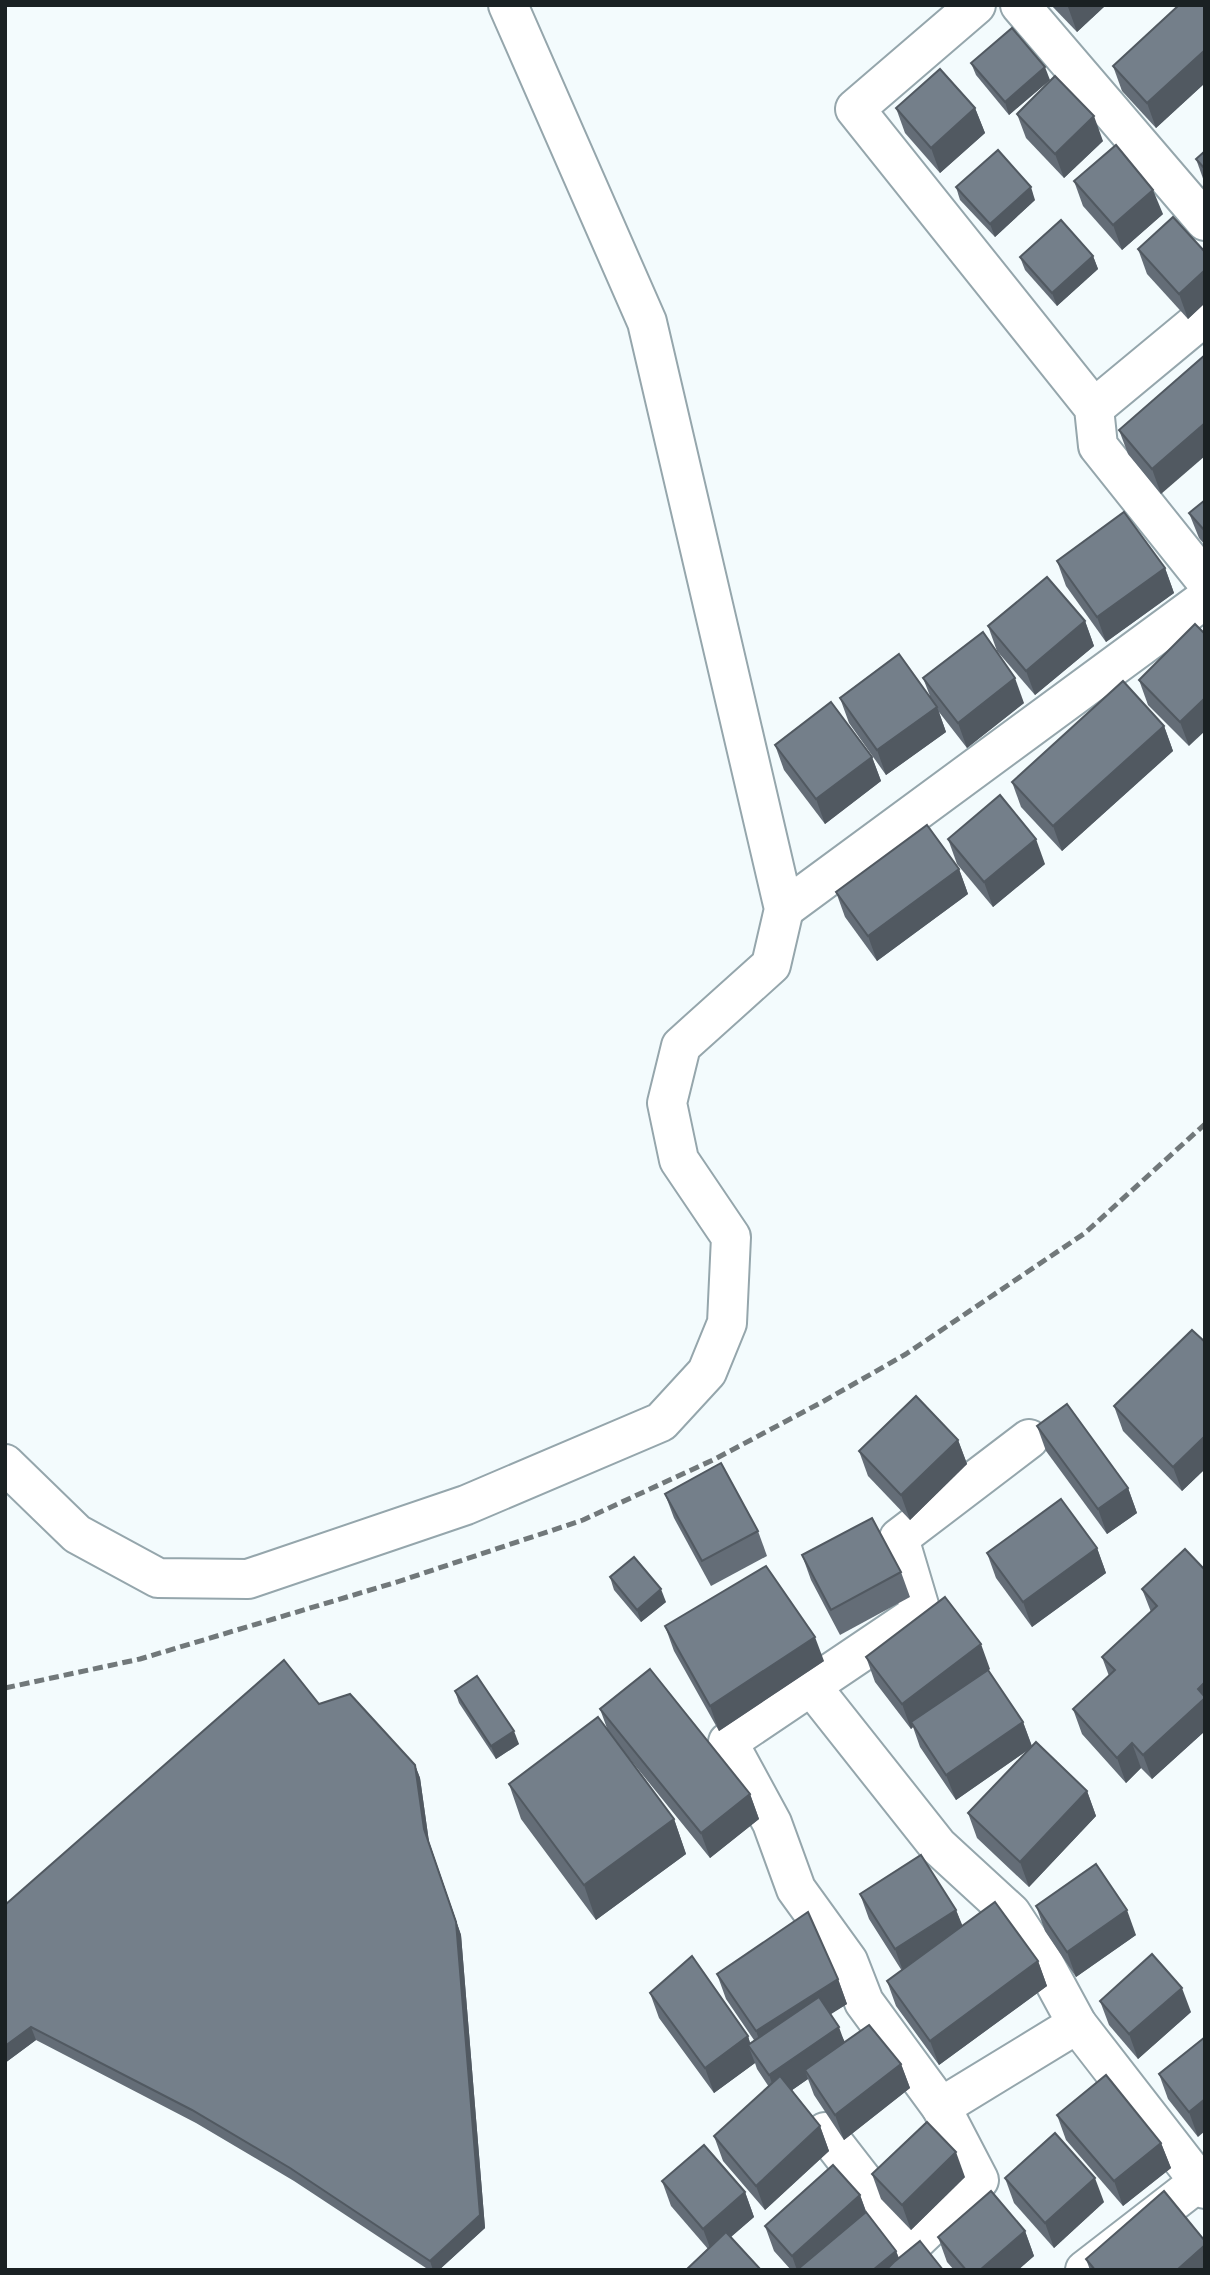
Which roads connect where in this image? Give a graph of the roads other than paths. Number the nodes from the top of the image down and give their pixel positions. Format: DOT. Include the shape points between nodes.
graph roads {
  1 [pos="509,5"];
  2 [pos="976,5"];
  3 [pos="1020,5"];
  4 [pos="1205,221"];
  5 [pos="1205,316"];
  6 [pos="1094,408"];
  7 [pos="1205,580"];
  8 [pos="1205,599"];
  9 [pos="784,909"];
  10 [pos="1029,1439"];
  11 [pos="5,1465"];
  12 [pos="812,1687"];
  13 [pos="1077,2024"];
  14 [pos="941,2107"];
  15 [pos="825,2132"];
  16 [pos="1202,2185"];
  17 [pos="1085,2270"];
  1 -- 9 [label="street" via="647,322"];
  2 -- 6 [label="street" via="855,108"];
  3 -- 4 [label="street"];
  5 -- 6 [label="street"];
  6 -- 7 [label="street" via="1098,446"];
  8 -- 9 [label="street"];
  9 -- 11 [label="street" via="771,965 681,1046 675,1069 667,1103 679,1160 731,1237 727,1323 707,1372 661,1422 466,1505 248,1579 158,1578 77,1534"];
  10 -- 12 [label="street" via="899,1538 922,1612"];
  12 -- 13 [label="street" via="938,1846 1011,1913"];
  12 -- 14 [label="street" via="728,1742 772,1823 796,1889 848,1961 864,2002"];
  13 -- 14 [label="street"];
  13 -- 16 [label="street"];
  14 -- 15 [label="street" via="979,2180 912,2244"];
  16 -- 17 [label="street"];
}
